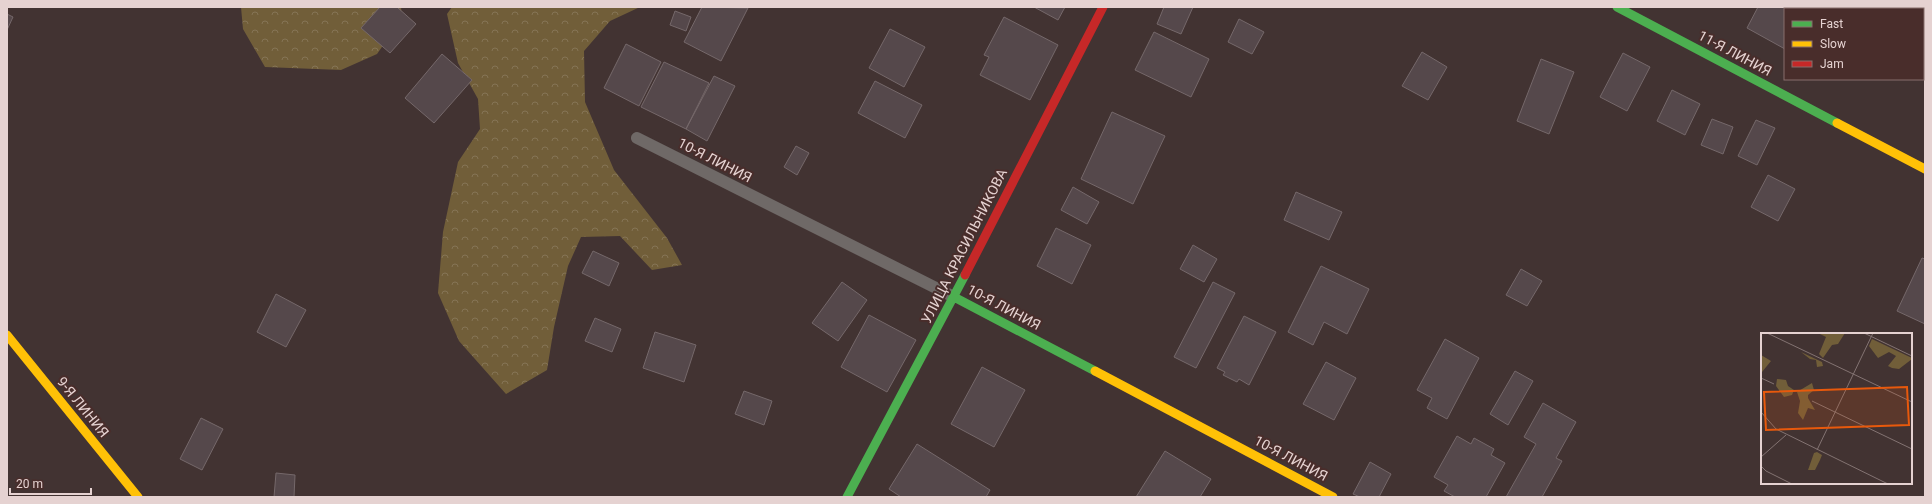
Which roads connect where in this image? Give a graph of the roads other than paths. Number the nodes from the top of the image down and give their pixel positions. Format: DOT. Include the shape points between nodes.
graph roads {
  1 [pos="1103,7"];
  2 [pos="1617,7"];
  3 [pos="637,138"];
  4 [pos="1925,169"];
  5 [pos="954,297"];
  6 [pos="7,335"];
  7 [pos="138,497"];
  8 [pos="847,497"];
  9 [pos="1333,497"];
  1 -- 5 [label="street, УЛИЦА КРАСИЛЬНИКОВА"];
  2 -- 4 [label="street, 11-Я ЛИНИЯ"];
  3 -- 5 [label="lane, 10-Я ЛИНИЯ"];
  5 -- 8 [label="street, УЛИЦА КРАСИЛЬНИКОВА"];
  5 -- 9 [label="street, 10-Я ЛИНИЯ"];
  6 -- 7 [label="street, 9-Я ЛИНИЯ"];
}
